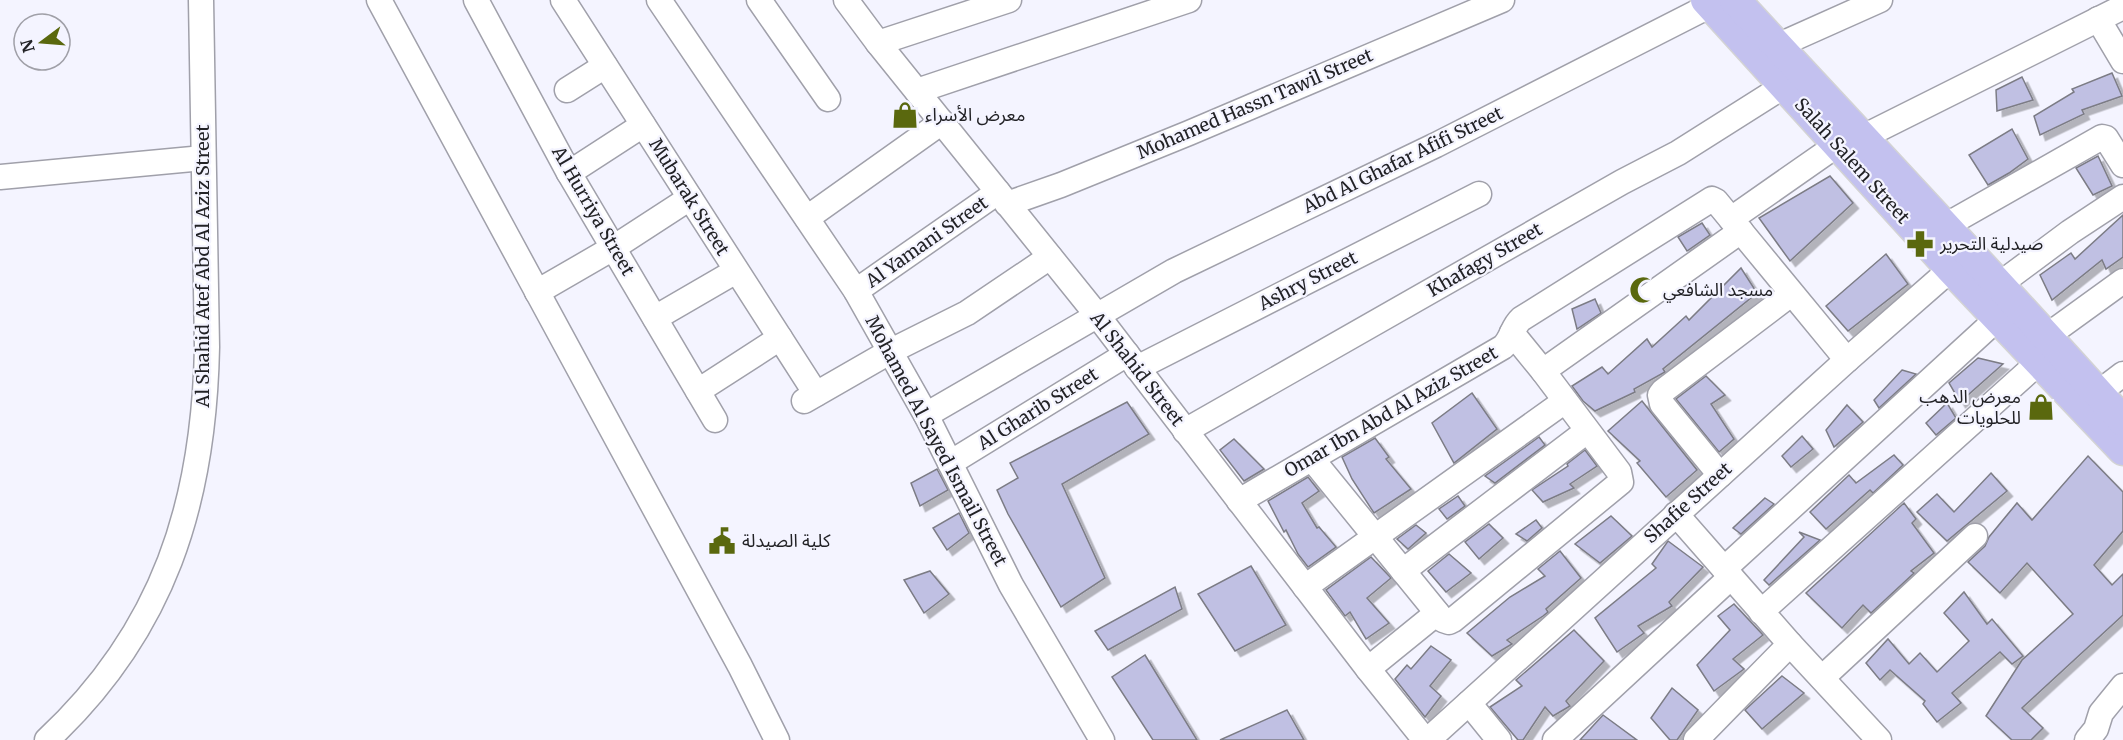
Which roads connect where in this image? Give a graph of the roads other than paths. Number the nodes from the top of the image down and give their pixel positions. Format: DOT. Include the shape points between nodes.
graph roads {
  1 [pos="201,0"];
  2 [pos="379,0"];
  3 [pos="476,0"];
  4 [pos="563,0"];
  5 [pos="660,0"];
  6 [pos="759,0"];
  7 [pos="846,0"];
  8 [pos="1009,0"];
  9 [pos="1189,0"];
  10 [pos="1502,0"];
  11 [pos="1881,0"];
  12 [pos="1717,2"];
  13 [pos="2123,7"];
  14 [pos="2098,19"];
  15 [pos="878,44"];
  16 [pos="1777,46"];
  17 [pos="2123,62"];
  18 [pos="605,66"];
  19 [pos="1784,86"];
  20 [pos="567,90"];
  21 [pos="916,91"];
  22 [pos="828,99"];
  23 [pos="942,122"];
  24 [pos="643,125"];
  25 [pos="1849,142"];
  26 [pos="203,158"];
  27 [pos="2123,165"];
  28 [pos="569,173"];
  29 [pos="0,177"];
  30 [pos="1479,194"];
  31 [pos="2123,197"];
  32 [pos="690,198"];
  33 [pos="1003,198"];
  34 [pos="807,218"];
  35 [pos="1736,225"];
  36 [pos="1945,226"];
  37 [pos="613,248"];
  38 [pos="1050,257"];
  39 [pos="1951,269"];
  40 [pos="736,271"];
  41 [pos="2123,281"];
  42 [pos="2000,284"];
  43 [pos="856,291"];
  44 [pos="537,292"];
  45 [pos="1791,294"];
  46 [pos="1097,315"];
  47 [pos="655,318"];
  48 [pos="1998,318"];
  49 [pos="1512,333"];
  50 [pos="780,338"];
  51 [pos="2043,349"];
  52 [pos="891,351"];
  53 [pos="1847,360"];
  54 [pos="1132,361"];
  55 [pos="1543,371"];
  56 [pos="2123,374"];
  57 [pos="698,391"];
  58 [pos="2098,393"];
  59 [pos="1565,401"];
  60 [pos="926,415"];
  61 [pos="715,420"];
  62 [pos="2123,421"];
  63 [pos="1185,431"];
  64 [pos="1587,431"];
  65 [pos="2123,450"];
  66 [pos="1312,459"];
  67 [pos="950,463"];
  68 [pos="1720,475"];
  69 [pos="1239,501"];
  70 [pos="1676,514"];
  71 [pos="1374,536"];
  72 [pos="1975,536"];
  73 [pos="1403,570"];
  74 [pos="1727,573"];
  75 [pos="1305,586"];
  76 [pos="1761,612"];
  77 [pos="1437,613"];
  78 [pos="1790,644"];
  79 [pos="1368,669"];
  80 [pos="1822,678"];
  81 [pos="2123,686"];
  82 [pos="1469,703"];
  83 [pos="2123,709"];
  84 [pos="2092,734"];
  85 [pos="47,740"];
  86 [pos="777,740"];
  87 [pos="1102,740"];
  88 [pos="1427,740"];
  89 [pos="1498,740"];
  90 [pos="1555,740"];
  91 [pos="1696,740"];
  92 [pos="1879,740"];
  1 -- 26 [label="street, Al Shahid Atef Abd Al Aziz Street"];
  2 -- 44 [label="street"];
  3 -- 28 [label="street, Al Hurriya Street"];
  4 -- 18 [label="street, Mubarak Street"];
  5 -- 34 [label="street, Mohamed Al Sayed Ismail Street"];
  6 -- 22 [label="street"];
  7 -- 15 [label="street, Al Shahid Street"];
  8 -- 15 [label="street"];
  9 -- 21 [label="street"];
  10 -- 33 [label="street, Mohamed Hassn Tawil Street" via="1060,185"];
  11 -- 16 [label="street"];
  12 -- 16 [label="main road, Salah Salem Street"];
  12 -- 19 [label="main road, Salah Salem Street"];
  12 -- 46 [label="street, Abd Al Ghafar Afifi Street" via="1436,145 1174,271"];
  13 -- 14 [label="street"];
  14 -- 17 [label="street"];
  14 -- 25 [label="street"];
  15 -- 21 [label="street, Al Shahid Street"];
  16 -- 25 [label="main road, Salah Salem Street"];
  18 -- 20 [label="street"];
  18 -- 24 [label="street, Mubarak Street"];
  19 -- 25 [label="main road, Salah Salem Street"];
  19 -- 63 [label="street, Khafagy Street" via="1678,153"];
  21 -- 23 [label="street, Al Shahid Street"];
  23 -- 33 [label="street, Al Shahid Street"];
  23 -- 34 [label="street"];
  24 -- 28 [label="street"];
  24 -- 32 [label="street, Mubarak Street"];
  25 -- 35 [label="street"];
  25 -- 36 [label="main road, Salah Salem Street"];
  25 -- 39 [label="main road, Salah Salem Street"];
  26 -- 29 [label="street"];
  26 -- 85 [label="street, Al Shahid Atef Abd Al Aziz Street" via="206,386 198,464 179,540 138,628 101,681"];
  27 -- 36 [label="street" via="2102,137"];
  28 -- 37 [label="street, Al Hurriya Street"];
  30 -- 54 [label="street, Ashry Street"];
  31 -- 42 [label="street"];
  32 -- 37 [label="street"];
  32 -- 40 [label="street, Mubarak Street"];
  33 -- 38 [label="street, Al Shahid Street"];
  33 -- 43 [label="street, Al Yamani Street"];
  34 -- 43 [label="street, Mohamed Al Sayed Ismail Street"];
  35 -- 45 [label="street"];
  35 -- 49 [label="street, Omar Ibn Abd Al Aziz Street" via="1712,198 1521,319"];
  35 -- 55 [label="street"];
  36 -- 42 [label="main road, Salah Salem Street"];
  37 -- 44 [label="street"];
  37 -- 47 [label="street, Al Hurriya Street"];
  38 -- 46 [label="street, Al Shahid Street"];
  38 -- 52 [label="street" via="986,302"];
  39 -- 48 [label="main road, Salah Salem Street"];
  39 -- 53 [label="street, Shafie Street"];
  40 -- 47 [label="street"];
  40 -- 50 [label="street, Mubarak Street"];
  41 -- 51 [label="street"];
  42 -- 51 [label="main road, Salah Salem Street"];
  43 -- 52 [label="street, Mohamed Al Sayed Ismail Street"];
  44 -- 86 [label="street"];
  45 -- 53 [label="street"];
  45 -- 68 [label="street" via="1660,395 1662,404"];
  46 -- 54 [label="street, Al Shahid Street"];
  46 -- 60 [label="street, Abd Al Ghafar Afifi Street"];
  47 -- 57 [label="street, Al Hurriya Street"];
  48 -- 51 [label="main road, Salah Salem Street"];
  48 -- 74 [label="street"];
  49 -- 55 [label="street"];
  49 -- 66 [label="street, Omar Ibn Abd Al Aziz Street" via="1503,347"];
  50 -- 52 [label="street, Mubarak Street" via="809,398"];
  50 -- 57 [label="street"];
  51 -- 58 [label="main road, Salah Salem Street"];
  51 -- 65 [label="main road, Salah Salem Street"];
  51 -- 76 [label="street"];
  52 -- 60 [label="street, Mohamed Al Sayed Ismail Street"];
  53 -- 68 [label="street, Shafie Street"];
  54 -- 63 [label="street, Al Shahid Street"];
  54 -- 67 [label="street, Al Gharib Street"];
  55 -- 59 [label="street"];
  56 -- 58 [label="street"];
  57 -- 61 [label="street, Al Hurriya Street"];
  58 -- 62 [label="main road, Salah Salem Street"];
  59 -- 64 [label="street"];
  59 -- 71 [label="street"];
  60 -- 67 [label="street, Mohamed Al Sayed Ismail Street"];
  63 -- 69 [label="street, Al Shahid Street"];
  64 -- 73 [label="street"];
  64 -- 77 [label="street" via="1619,472 1617,486 1454,620 1443,620"];
  66 -- 69 [label="street, Omar Ibn Abd Al Aziz Street"];
  66 -- 71 [label="street"];
  67 -- 87 [label="street, Mohamed Al Sayed Ismail Street" via="1011,585"];
  68 -- 70 [label="street, Shafie Street"];
  69 -- 75 [label="street, Al Shahid Street"];
  70 -- 74 [label="street"];
  70 -- 82 [label="street, Shafie Street"];
  71 -- 73 [label="street"];
  71 -- 75 [label="street"];
  72 -- 80 [label="street"];
  73 -- 77 [label="street"];
  74 -- 76 [label="street"];
  74 -- 90 [label="street"];
  75 -- 79 [label="street, Al Shahid Street"];
  76 -- 78 [label="street"];
  77 -- 79 [label="street"];
  78 -- 80 [label="street"];
  78 -- 91 [label="street"];
  79 -- 88 [label="street, Al Shahid Street"];
  80 -- 92 [label="street"];
  81 -- 84 [label="street" via="2101,713"];
  82 -- 88 [label="street, Shafie Street"];
  82 -- 89 [label="street"];
  83 -- 84 [label="street" via="2108,726"];
}
